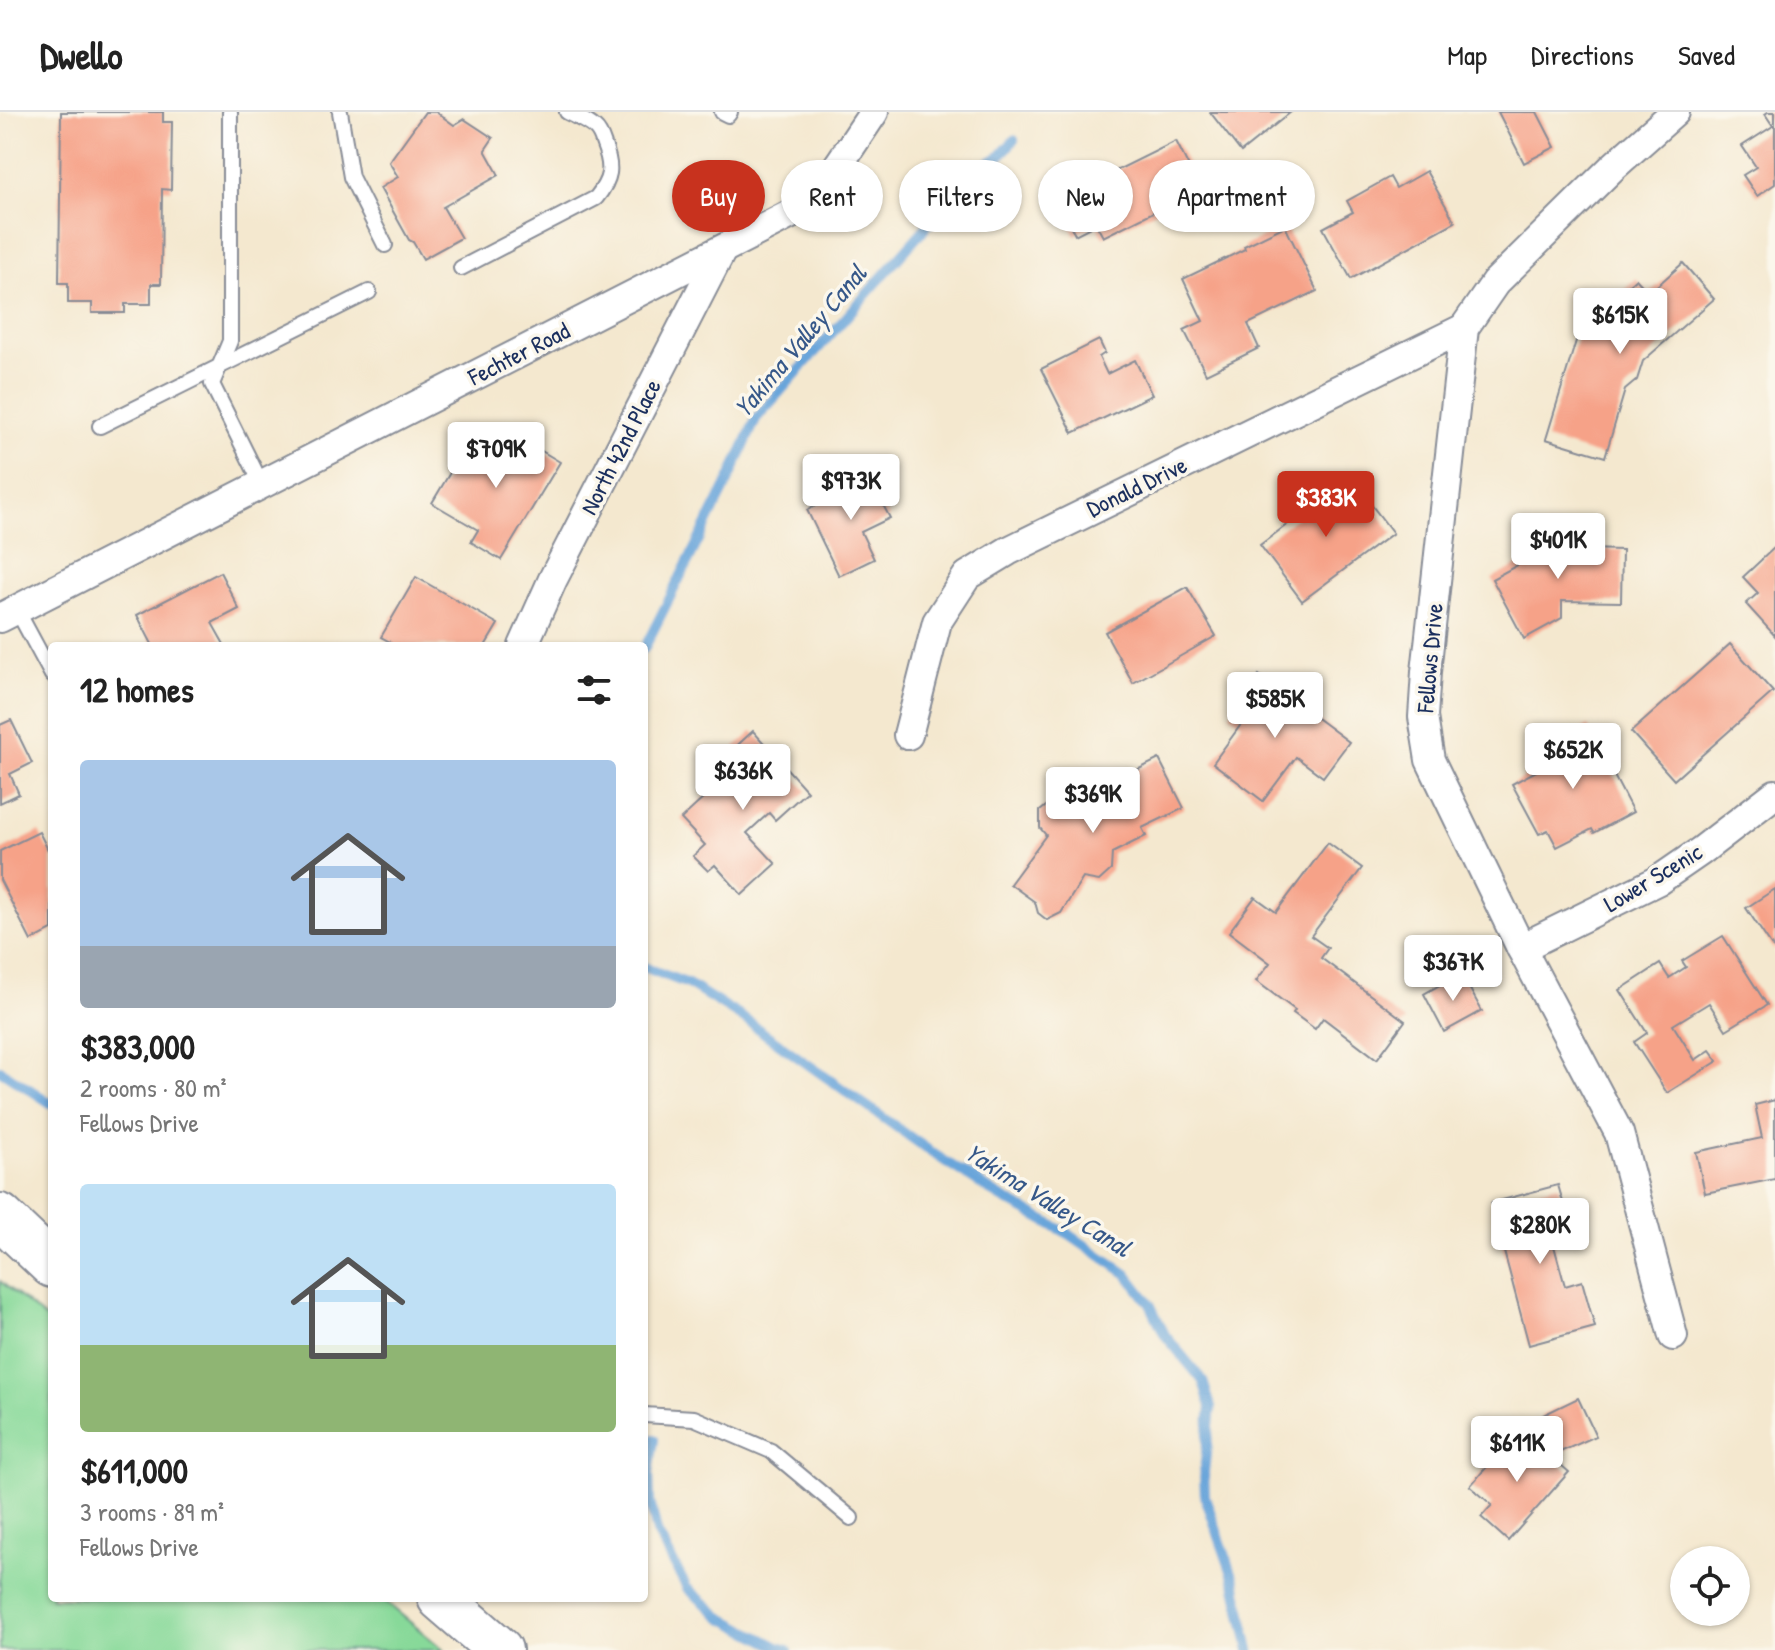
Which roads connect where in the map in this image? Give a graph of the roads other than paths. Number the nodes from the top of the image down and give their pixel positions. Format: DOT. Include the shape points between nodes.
graph roads {
  1 [pos="230,112"];
  2 [pos="340,112"];
  3 [pos="567,112"];
  4 [pos="722,112"];
  5 [pos="730,112"];
  6 [pos="874,112"];
  7 [pos="1675,112"];
  8 [pos="385,245"];
  9 [pos="722,250"];
  10 [pos="461,268"];
  11 [pos="369,292"];
  12 [pos="1464,328"];
  13 [pos="219,367"];
  14 [pos="100,426"];
  15 [pos="262,485"];
  16 [pos="8,614"];
  17 [pos="525,642"];
  18 [pos="48,669"];
  19 [pos="908,735"];
  20 [pos="1775,794"];
  21 [pos="1521,948"];
  22 [pos="0,1216"];
  23 [pos="48,1261"];
  24 [pos="1673,1336"];
  25 [pos="648,1415"];
  26 [pos="851,1518"];
  27 [pos="445,1602"];
  28 [pos="500,1650"];
  1 -- 13 [label="lane" via="230,341"];
  2 -- 8 [label="lane" via="351,177"];
  3 -- 10 [label="lane" via="596,129 602,139 610,171 606,185 596,198"];
  4 -- 5 [label="lane"];
  6 -- 9 [label="street, Fechter Road" via="821,191 795,212"];
  7 -- 12 [label="street, Fellows Drive" via="1495,283"];
  9 -- 15 [label="street, Fechter Road"];
  9 -- 17 [label="street, North 42nd Place"];
  11 -- 13 [label="lane"];
  12 -- 19 [label="street, Donald Drive" via="1008,551 967,576 937,622"];
  12 -- 21 [label="street, Fellows Drive" via="1423,717 1430,760"];
  13 -- 14 [label="lane"];
  13 -- 15 [label="lane" via="212,384"];
  15 -- 16 [label="street, Fechter Road"];
  16 -- 18 [label="lane"];
  20 -- 21 [label="street, Lower Scenic" via="1659,880"];
  21 -- 24 [label="street, Fellows Drive" via="1619,1133"];
  22 -- 23 [label="main road"];
  25 -- 26 [label="lane" via="694,1418 771,1451"];
  27 -- 28 [label="main road"];
}
